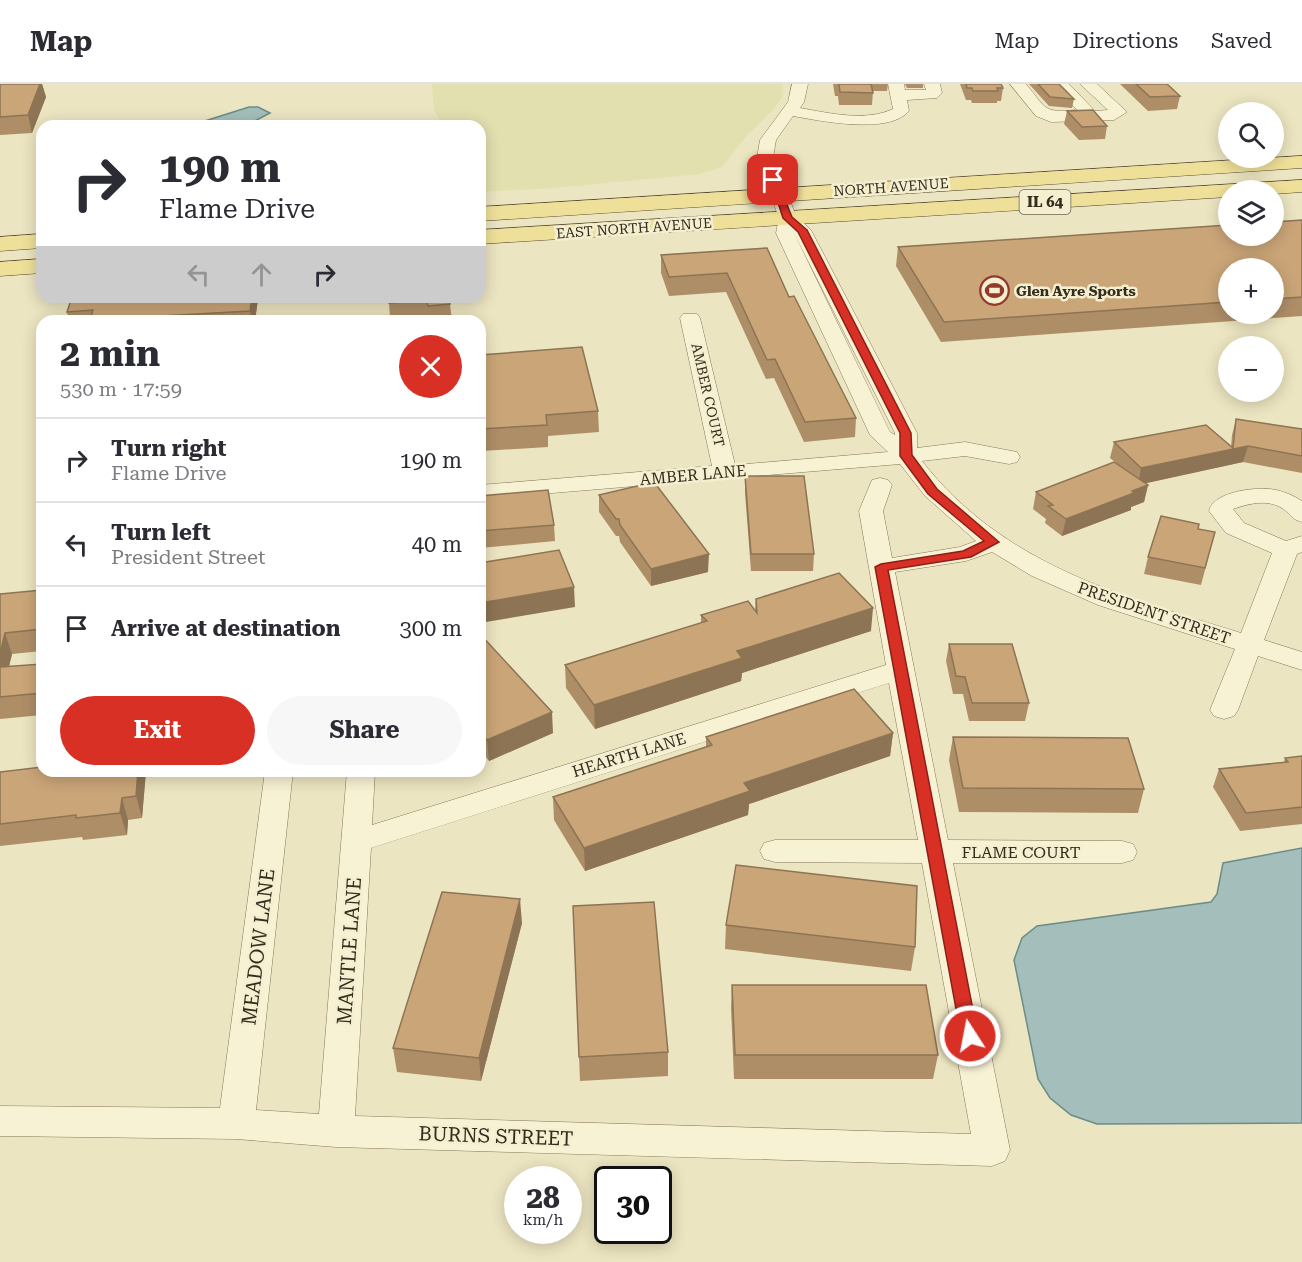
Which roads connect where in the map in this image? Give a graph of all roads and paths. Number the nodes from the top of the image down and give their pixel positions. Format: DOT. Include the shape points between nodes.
graph roads {
  1 [pos="800,84"];
  2 [pos="932,84"];
  3 [pos="1018,84"];
  4 [pos="1060,84"];
  5 [pos="1088,84"];
  6 [pos="898,89"];
  7 [pos="790,111"];
  8 [pos="1087,116"];
  9 [pos="1302,162"];
  10 [pos="1302,186"];
  11 [pos="778,195"];
  12 [pos="486,214"];
  13 [pos="788,218"];
  14 [pos="486,237"];
  15 [pos="36,241"];
  16 [pos="0,244"];
  17 [pos="36,266"];
  18 [pos="0,269"];
  19 [pos="690,318"];
  20 [pos="906,456"];
  21 [pos="1008,457"];
  22 [pos="725,472"];
  23 [pos="879,484"];
  24 [pos="486,492"];
  25 [pos="1302,515"];
  26 [pos="993,542"];
  27 [pos="1294,546"];
  28 [pos="881,567"];
  29 [pos="1247,645"];
  30 [pos="1302,661"];
  31 [pos="901,670"];
  32 [pos="1224,710"];
  33 [pos="278,777"];
  34 [pos="361,777"];
  35 [pos="357,841"];
  36 [pos="775,851"];
  37 [pos="934,852"];
  38 [pos="1122,852"];
  39 [pos="0,1121"];
  40 [pos="236,1124"];
  41 [pos="336,1131"];
  1 -- 7 [label="street, PRESIDENT STREET" via="800,95"];
  2 -- 6 [label="street" via="932,95"];
  3 -- 8 [label="street" via="1042,113 1051,117"];
  4 -- 8 [label="street" via="1089,113"];
  5 -- 8 [label="street" via="1119,112"];
  6 -- 7 [label="street" via="901,111 893,116 843,118"];
  7 -- 11 [label="street, PRESIDENT STREET" via="765,148"];
  9 -- 11 [label="main road, NORTH AVENUE / IL 64"];
  10 -- 13 [label="main road, NORTH AVENUE / IL 64"];
  11 -- 12 [label="main road, NORTH AVENUE / IL 64"];
  11 -- 13 [label="street, PRESIDENT STREET"];
  13 -- 14 [label="main road, EAST NORTH AVENUE / IL 64"];
  13 -- 20 [label="street, PRESIDENT STREET" via="785,233 880,435"];
  15 -- 16 [label="main road"];
  17 -- 18 [label="main road"];
  19 -- 22 [label="street, AMBER COURT"];
  20 -- 21 [label="street, AMBER LANE" via="965,449"];
  20 -- 22 [label="street, AMBER LANE"];
  20 -- 26 [label="street, PRESIDENT STREET" via="933,491"];
  22 -- 24 [label="street, AMBER LANE"];
  23 -- 28 [label="street" via="871,511"];
  25 -- 27 [label="street" via="1281,497 1246,496 1222,506 1221,511 1235,528"];
  26 -- 28 [label="street" via="966,554"];
  26 -- 29 [label="street, PRESIDENT STREET" via="1041,571 1107,600"];
  27 -- 29 [label="street"];
  28 -- 31 [label="street"];
  29 -- 30 [label="street, PRESIDENT STREET"];
  29 -- 32 [label="street"];
  31 -- 35 [label="street, HEARTH LANE"];
  31 -- 37 [label="street"];
  33 -- 40 [label="street, MEADOW LANE"];
  34 -- 35 [label="street, MANTLE LANE"];
  35 -- 41 [label="street, MANTLE LANE"];
  36 -- 37 [label="street, FLAME COURT"];
  37 -- 38 [label="street, FLAME COURT"];
  37 -- 41 [label="street, BURNS STREET" via="992,1150"];
  39 -- 40 [label="street, BURNS STREET"];
  40 -- 41 [label="street, BURNS STREET"];
}
